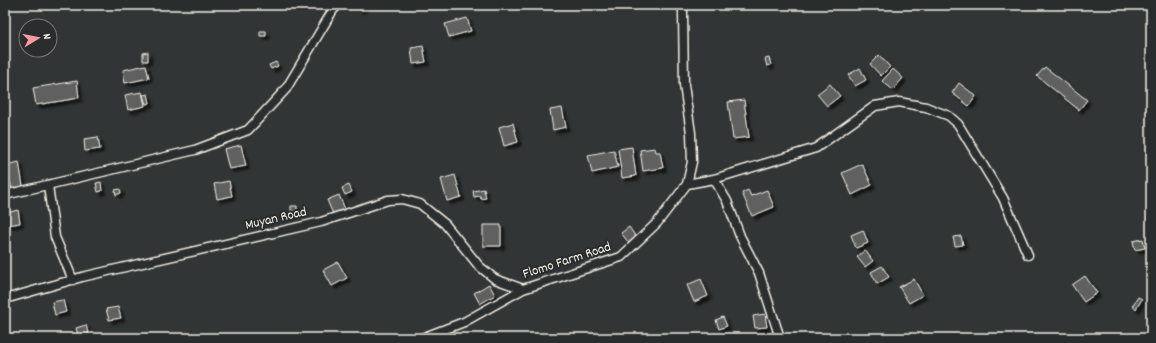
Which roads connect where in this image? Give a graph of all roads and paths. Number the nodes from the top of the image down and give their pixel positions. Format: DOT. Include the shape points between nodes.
graph roads {
  1 [pos="338,5"];
  2 [pos="682,5"];
  3 [pos="714,179"];
  4 [pos="48,184"];
  5 [pos="687,184"];
  6 [pos="5,194"];
  7 [pos="1028,256"];
  8 [pos="73,280"];
  9 [pos="522,288"];
  10 [pos="5,299"];
  11 [pos="422,338"];
  12 [pos="780,338"];
  1 -- 4 [label="street" via="286,89 248,130 195,150"];
  2 -- 5 [label="street, Flomo Farm Road" via="684,85 691,133 692,162"];
  3 -- 5 [label="street"];
  3 -- 7 [label="street" via="816,148 875,106 899,102 926,107 949,116 958,124 1003,198"];
  3 -- 12 [label="street" via="728,201 740,236 759,273"];
  4 -- 6 [label="street"];
  4 -- 8 [label="street" via="55,237"];
  5 -- 9 [label="street, Flomo Farm Road" via="657,223 621,257"];
  8 -- 9 [label="street, Muyan Road" via="321,222 388,200 402,199 420,204 445,224 479,266 494,280"];
  8 -- 10 [label="street, Muyan Road"];
  9 -- 11 [label="street, Flomo Farm Road" via="464,322"];
}
